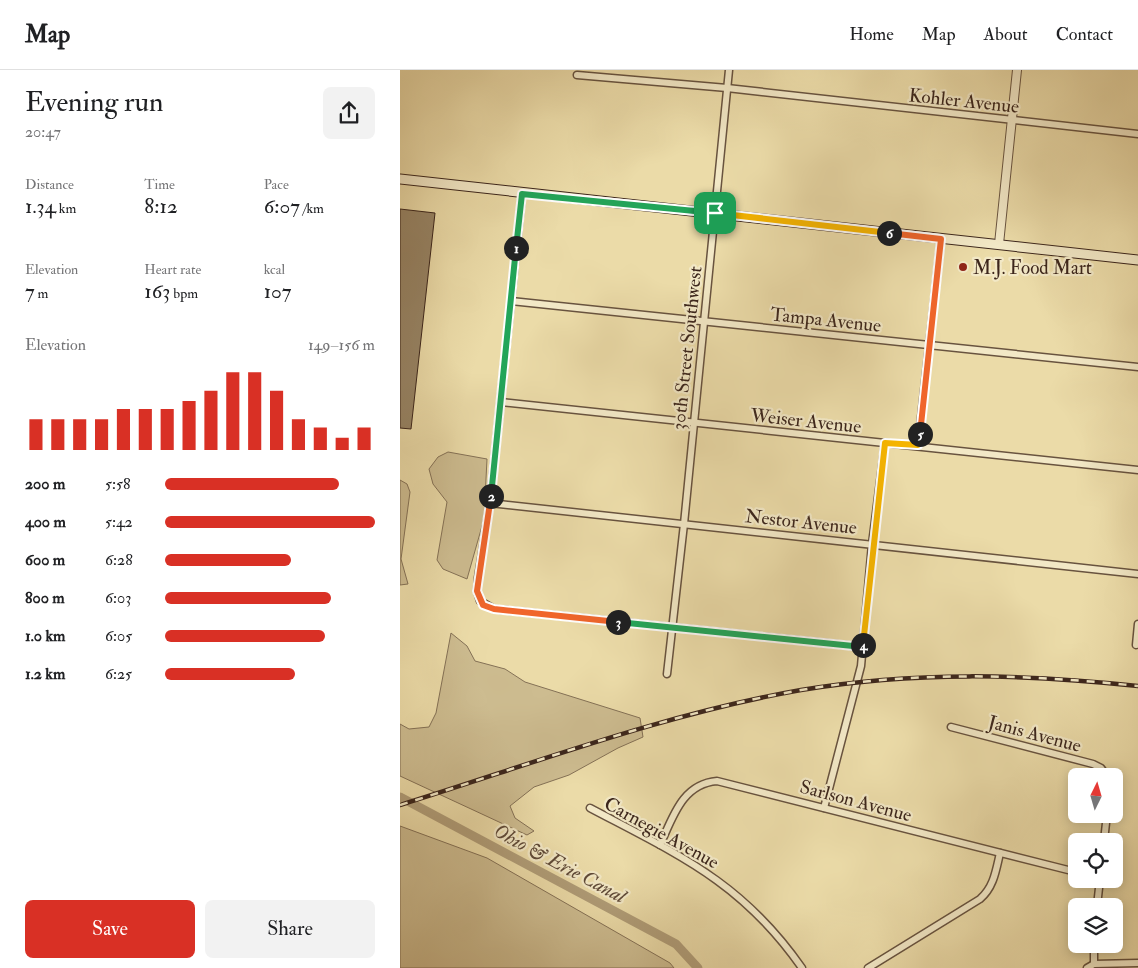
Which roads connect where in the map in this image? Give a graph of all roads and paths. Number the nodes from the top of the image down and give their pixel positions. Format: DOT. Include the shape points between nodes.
graph roads {
  1 [pos="729,70"];
  2 [pos="1017,70"];
  3 [pos="577,75"];
  4 [pos="727,88"];
  5 [pos="1012,121"];
  6 [pos="1138,134"];
  7 [pos="400,179"];
  8 [pos="522,194"];
  9 [pos="715,213"];
  10 [pos="941,239"];
  11 [pos="999,244"];
  12 [pos="1138,260"];
  13 [pos="511,301"];
  14 [pos="704,321"];
  15 [pos="929,344"];
  16 [pos="1138,367"];
  17 [pos="501,402"];
  18 [pos="693,423"];
  19 [pos="885,443"];
  20 [pos="918,445"];
  21 [pos="1138,470"];
  22 [pos="490,503"];
  23 [pos="684,524"];
  24 [pos="872,544"];
  25 [pos="1138,574"];
  26 [pos="1138,624"];
  27 [pos="673,629"];
  28 [pos="1136,645"];
  29 [pos="863,647"];
  30 [pos="667,674"];
  31 [pos="951,727"];
  32 [pos="1101,768"];
  33 [pos="590,808"];
  34 [pos="824,808"];
  35 [pos="660,845"];
  36 [pos="1000,853"];
  37 [pos="1068,870"];
  38 [pos="1094,953"];
  39 [pos="1138,963"];
  40 [pos="1094,964"];
  41 [pos="802,968"];
  42 [pos="868,968"];
  43 [pos="1087,968"];
  1 -- 4 [label="street, 30th Street Southwest"];
  2 -- 5 [label="street"];
  3 -- 4 [label="street, Kohler Avenue"];
  4 -- 5 [label="street, Kohler Avenue"];
  4 -- 9 [label="street, 30th Street Southwest"];
  5 -- 6 [label="street, Kohler Avenue"];
  5 -- 11 [label="street"];
  7 -- 8 [label="main road"];
  8 -- 9 [label="main road"];
  8 -- 13 [label="street"];
  9 -- 10 [label="main road"];
  9 -- 14 [label="street, 30th Street Southwest"];
  10 -- 11 [label="main road"];
  10 -- 15 [label="street"];
  11 -- 12 [label="main road"];
  13 -- 14 [label="street, Tampa Avenue"];
  13 -- 17 [label="street"];
  14 -- 15 [label="street, Tampa Avenue"];
  14 -- 18 [label="street, 30th Street Southwest"];
  15 -- 16 [label="street, Tampa Avenue"];
  15 -- 20 [label="street"];
  17 -- 18 [label="street, Weiser Avenue"];
  17 -- 22 [label="street"];
  18 -- 19 [label="street, Weiser Avenue"];
  18 -- 23 [label="street, 30th Street Southwest"];
  19 -- 20 [label="street, Weiser Avenue"];
  19 -- 24 [label="street"];
  20 -- 21 [label="street, Weiser Avenue"];
  22 -- 23 [label="street, Nestor Avenue"];
  22 -- 27 [label="street" via="477,591 483,605 494,609"];
  23 -- 24 [label="street, Nestor Avenue"];
  23 -- 27 [label="street, 30th Street Southwest"];
  24 -- 25 [label="street, Nestor Avenue"];
  24 -- 29 [label="street"];
  26 -- 28 [label="street"];
  27 -- 29 [label="street"];
  27 -- 30 [label="street, 30th Street Southwest"];
  29 -- 34 [label="street" via="861,666"];
  31 -- 32 [label="street, Janis Avenue"];
  33 -- 35 [label="street, Carnegie Avenue"];
  34 -- 35 [label="street, Sarlson Avenue" via="724,782 710,782 696,786 685,796"];
  34 -- 36 [label="street, Sarlson Avenue"];
  35 -- 41 [label="street, Carnegie Avenue" via="691,861 738,896 776,934"];
  36 -- 37 [label="street, Sarlson Avenue"];
  36 -- 42 [label="street" via="993,880 980,899"];
  38 -- 40 [label="street"];
  39 -- 40 [label="street"];
  40 -- 43 [label="street"];
}
